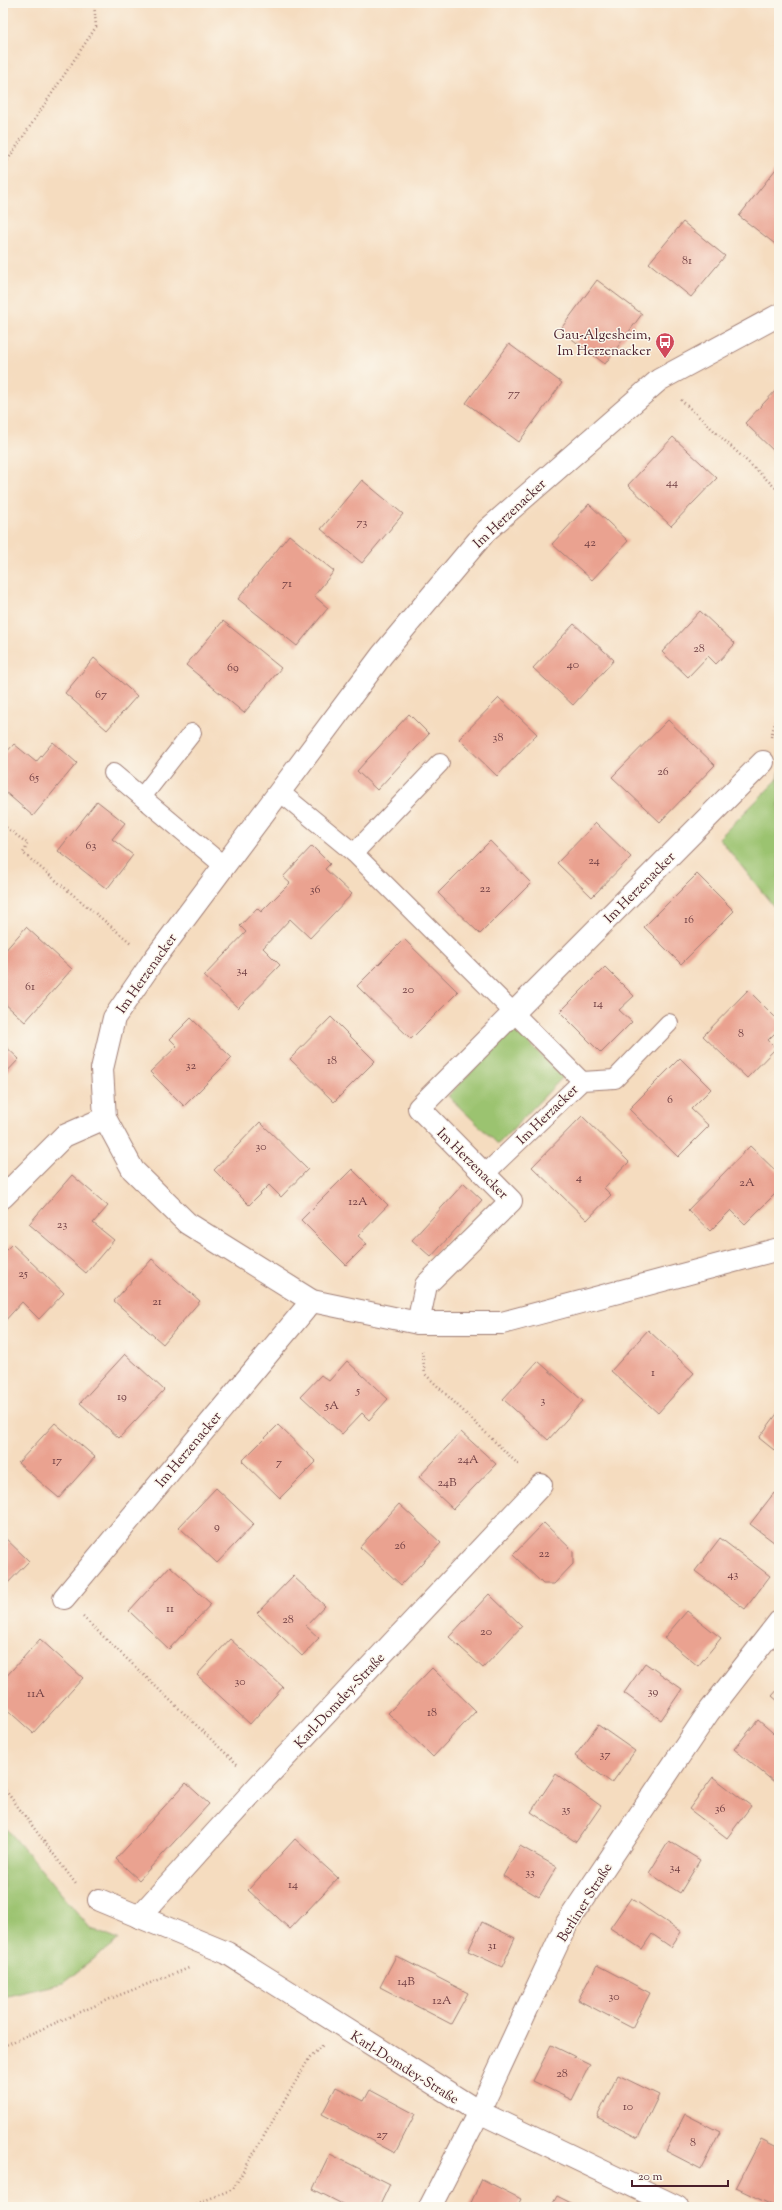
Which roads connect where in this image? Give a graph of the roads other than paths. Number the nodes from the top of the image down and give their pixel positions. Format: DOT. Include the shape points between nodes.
graph roads {
  1 [pos="779,315"];
  2 [pos="192,733"];
  3 [pos="763,762"];
  4 [pos="440,763"];
  5 [pos="113,773"];
  6 [pos="280,792"];
  7 [pos="142,797"];
  8 [pos="354,853"];
  9 [pos="224,866"];
  10 [pos="514,1013"];
  11 [pos="669,1024"];
  12 [pos="582,1081"];
  13 [pos="105,1118"];
  14 [pos="485,1174"];
  15 [pos="3,1197"];
  16 [pos="779,1249"];
  17 [pos="312,1301"];
  18 [pos="418,1323"];
  19 [pos="540,1485"];
  20 [pos="64,1598"];
  21 [pos="779,1622"];
  22 [pos="99,1900"];
  23 [pos="139,1917"];
  24 [pos="479,2112"];
  25 [pos="430,2207"];
  26 [pos="677,2207"];
  1 -- 6 [label="street, Im Herzenacker" via="659,380 486,531 382,655"];
  2 -- 7 [label="lane"];
  3 -- 10 [label="street, Im Herzenacker"];
  4 -- 8 [label="lane"];
  5 -- 7 [label="lane"];
  6 -- 8 [label="lane"];
  6 -- 9 [label="street, Im Herzenacker"];
  7 -- 9 [label="lane"];
  8 -- 10 [label="lane"];
  9 -- 13 [label="street, Im Herzenacker" via="114,1018 102,1070"];
  10 -- 12 [label="lane"];
  10 -- 14 [label="street, Im Herzenacker" via="419,1108"];
  11 -- 12 [label="lane, Im Herzacker" via="615,1079"];
  12 -- 14 [label="lane, Im Herzacker"];
  13 -- 15 [label="street" via="64,1136"];
  13 -- 17 [label="street, Im Herzenacker" via="133,1170 187,1223"];
  14 -- 18 [label="street, Im Herzenacker" via="511,1201 426,1285"];
  16 -- 18 [label="street, Im Herzenacker" via="502,1323"];
  17 -- 18 [label="street, Im Herzenacker"];
  17 -- 20 [label="street, Im Herzenacker"];
  19 -- 23 [label="street, Karl-Domdey-Straße"];
  21 -- 24 [label="street, Berliner Straße" via="708,1713 567,1924"];
  22 -- 23 [label="street, Karl-Domdey-Straße"];
  23 -- 24 [label="street, Karl-Domdey-Straße" via="227,1953 342,2028"];
  24 -- 25 [label="street, Berliner Straße"];
  24 -- 26 [label="street, Karl-Domdey-Straße"];
}
